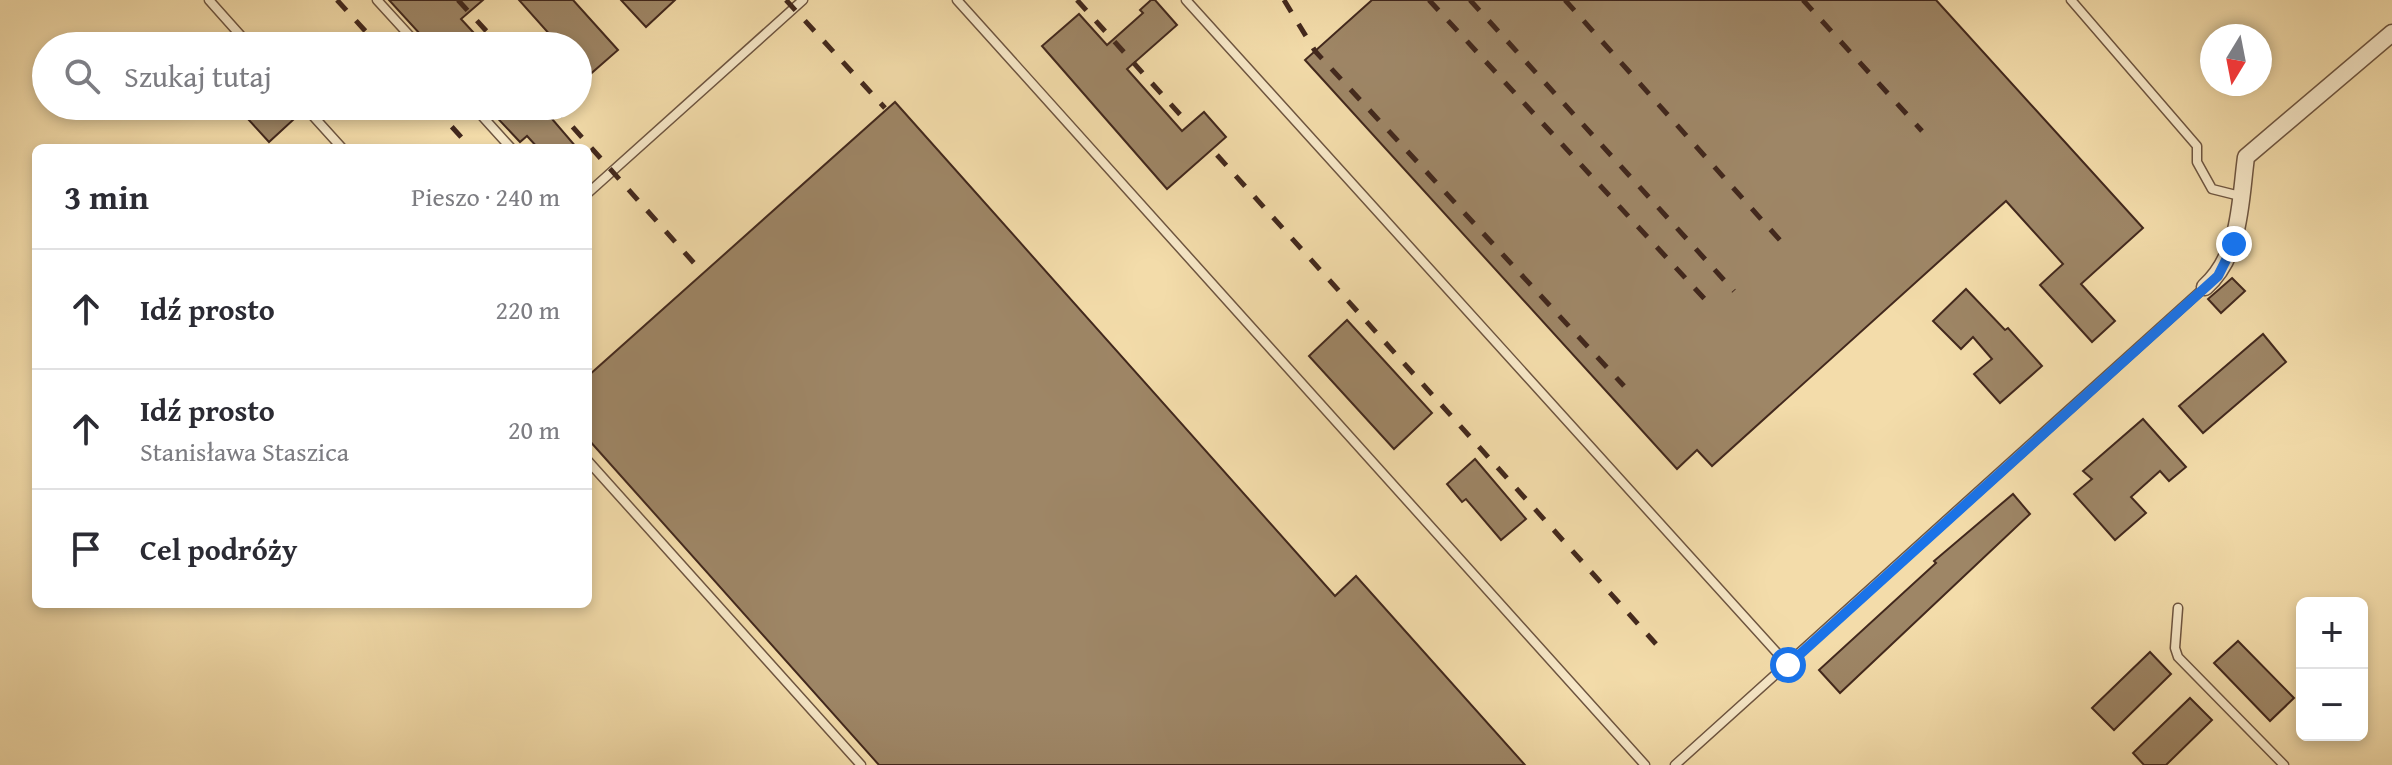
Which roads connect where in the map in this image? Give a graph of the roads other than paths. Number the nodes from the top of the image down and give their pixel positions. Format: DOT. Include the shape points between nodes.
graph roads {
  1 [pos="209,0"];
  2 [pos="377,0"];
  3 [pos="803,0"];
  4 [pos="957,0"];
  5 [pos="1186,0"];
  6 [pos="2071,0"];
  7 [pos="238,32"];
  8 [pos="406,32"];
  9 [pos="2392,33"];
  10 [pos="317,120"];
  11 [pos="486,120"];
  12 [pos="338,144"];
  13 [pos="507,144"];
  14 [pos="592,189"];
  15 [pos="2240,196"];
  16 [pos="2205,287"];
  17 [pos="592,465"];
  18 [pos="2178,608"];
  19 [pos="1788,665"];
  20 [pos="861,765"];
  21 [pos="1645,765"];
  22 [pos="1675,765"];
  23 [pos="2284,765"];
  1 -- 7 [label="lane"];
  2 -- 8 [label="lane"];
  3 -- 14 [label="lane"];
  4 -- 21 [label="lane"];
  5 -- 19 [label="lane"];
  6 -- 15 [label="lane" via="2197,146 2197,162 2212,189"];
  9 -- 15 [label="street" via="2246,157"];
  10 -- 12 [label="lane"];
  11 -- 13 [label="lane"];
  15 -- 16 [label="street" via="2234,244 2218,276"];
  16 -- 19 [label="lane"];
  17 -- 20 [label="lane"];
  18 -- 23 [label="lane" via="2178,657"];
  19 -- 22 [label="lane"];
}
